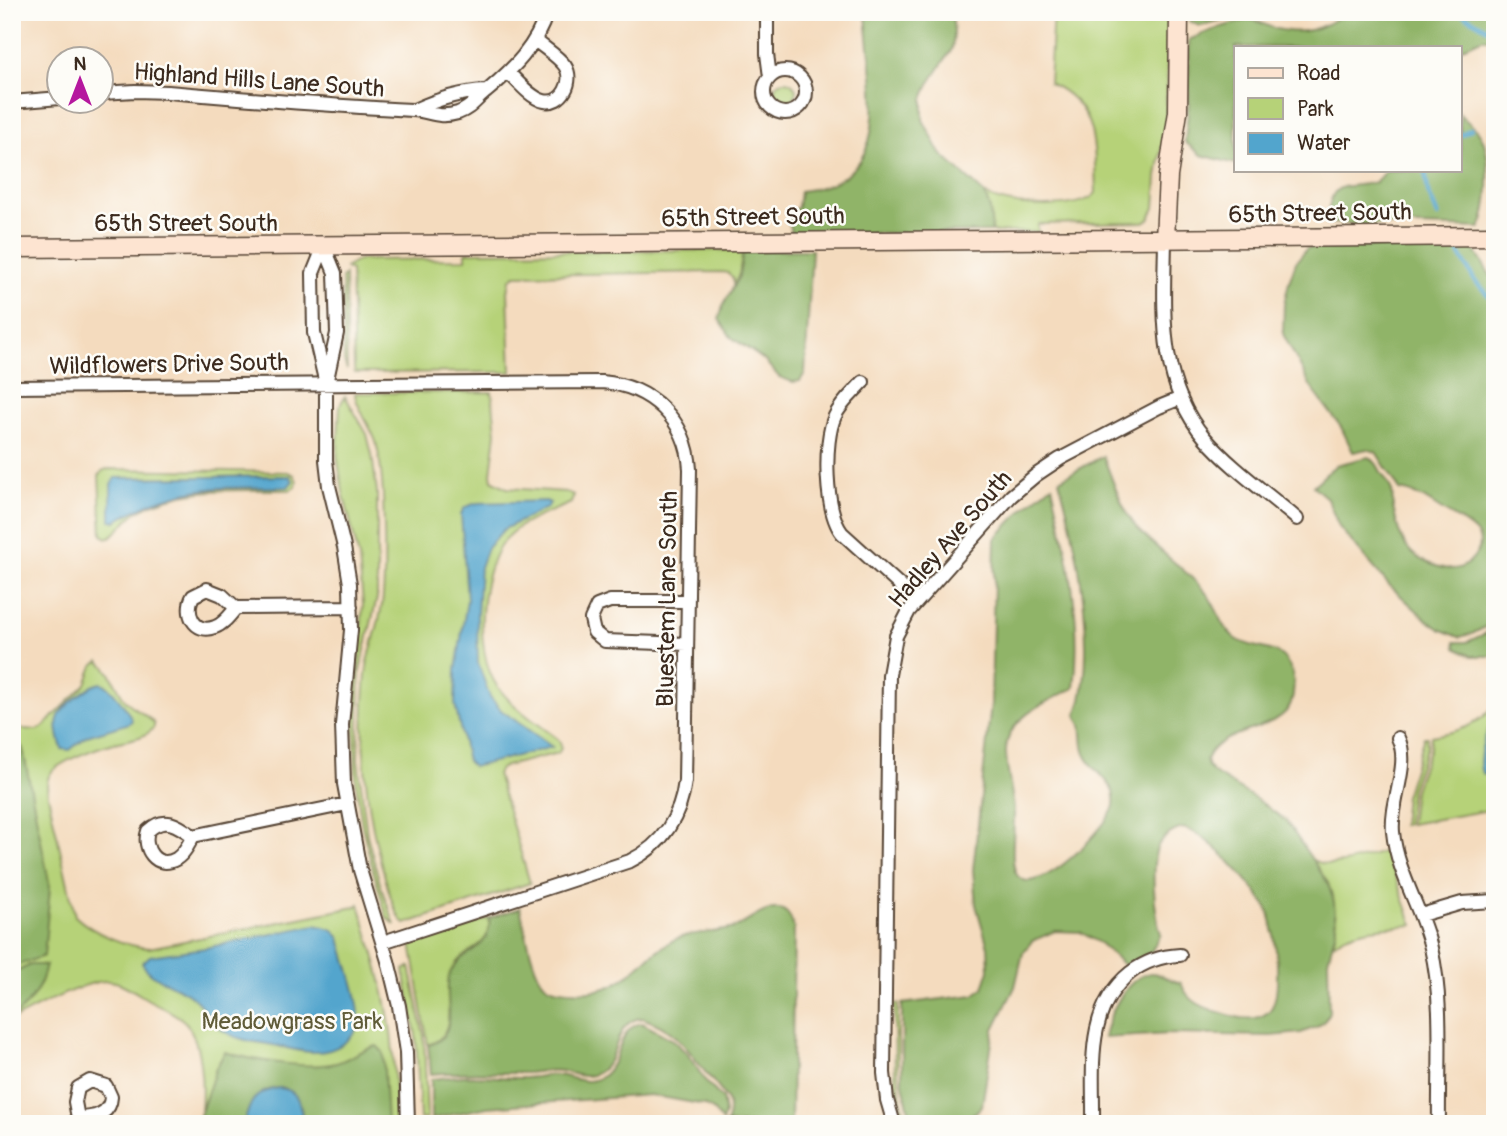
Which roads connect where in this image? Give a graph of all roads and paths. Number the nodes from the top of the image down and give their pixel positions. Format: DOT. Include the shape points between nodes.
graph roads {
  1 [pos="547,12"];
  2 [pos="767,12"];
  3 [pos="1179,12"];
  4 [pos="535,40"];
  5 [pos="509,74"];
  6 [pos="770,77"];
  7 [pos="486,91"];
  8 [pos="116,92"];
  9 [pos="46,99"];
  10 [pos="12,102"];
  11 [pos="414,110"];
  12 [pos="1495,236"];
  13 [pos="1165,239"];
  14 [pos="324,246"];
  15 [pos="12,248"];
  16 [pos="863,382"];
  17 [pos="326,384"];
  18 [pos="12,387"];
  19 [pos="1181,398"];
  20 [pos="1297,519"];
  21 [pos="688,601"];
  22 [pos="917,601"];
  23 [pos="351,607"];
  24 [pos="236,608"];
  25 [pos="687,644"];
  26 [pos="1398,738"];
  27 [pos="347,804"];
  28 [pos="193,836"];
  29 [pos="1495,901"];
  30 [pos="1421,915"];
  31 [pos="383,942"];
  32 [pos="1180,955"];
  33 [pos="408,1124"];
  34 [pos="894,1124"];
  35 [pos="1093,1124"];
  36 [pos="1438,1124"];
  1 -- 4 [label="street, Highland Hills Lane South"];
  2 -- 6 [label="street"];
  3 -- 13 [label="street" via="1178,112 1167,184"];
  4 -- 5 [label="street, Highland Hills Lane South"];
  4 -- 5 [label="street" via="567,69 564,93 541,100"];
  5 -- 7 [label="street, Highland Hills Lane South"];
  7 -- 11 [label="street, Highland Hills Lane South" via="459,94"];
  7 -- 11 [label="street, Highland Hills Lane South" via="471,107 456,113 439,117"];
  8 -- 11 [label="street, Highland Hills Lane South"];
  9 -- 10 [label="street"];
  12 -- 13 [label="street, 65th Street South"];
  13 -- 14 [label="street, 65th Street South"];
  13 -- 19 [label="street" via="1166,343"];
  14 -- 15 [label="street, 65th Street South"];
  14 -- 17 [label="street" via="335,273 337,333"];
  14 -- 17 [label="street" via="313,273 314,333"];
  16 -- 22 [label="street" via="831,424 830,507 842,533"];
  17 -- 18 [label="street, Wildflowers Drive South"];
  17 -- 21 [label="street, Bluestem Lane South" via="602,382 643,392 672,418 687,449"];
  17 -- 23 [label="street" via="327,473 348,564"];
  19 -- 20 [label="street" via="1213,446"];
  19 -- 22 [label="street, Hadley Ave South" via="1036,475 995,513"];
  21 -- 25 [label="street, Bluestem Lane South"];
  21 -- 25 [label="street" via="610,601 597,606 591,619 593,632 605,641"];
  22 -- 34 [label="street, Hadley Ave South" via="896,636 889,675 884,1073"];
  23 -- 24 [label="street"];
  23 -- 27 [label="street" via="342,725"];
  25 -- 31 [label="street, Bluestem Lane South" via="684,787 674,820 656,845 618,865"];
  26 -- 30 [label="street" via="1402,765 1393,830"];
  27 -- 28 [label="street"];
  27 -- 31 [label="street" via="360,870"];
  29 -- 30 [label="street" via="1462,903"];
  30 -- 36 [label="street" via="1436,984"];
  31 -- 33 [label="street" via="403,1030"];
  32 -- 35 [label="street" via="1138,968 1117,985 1103,1006 1095,1039"];
}
